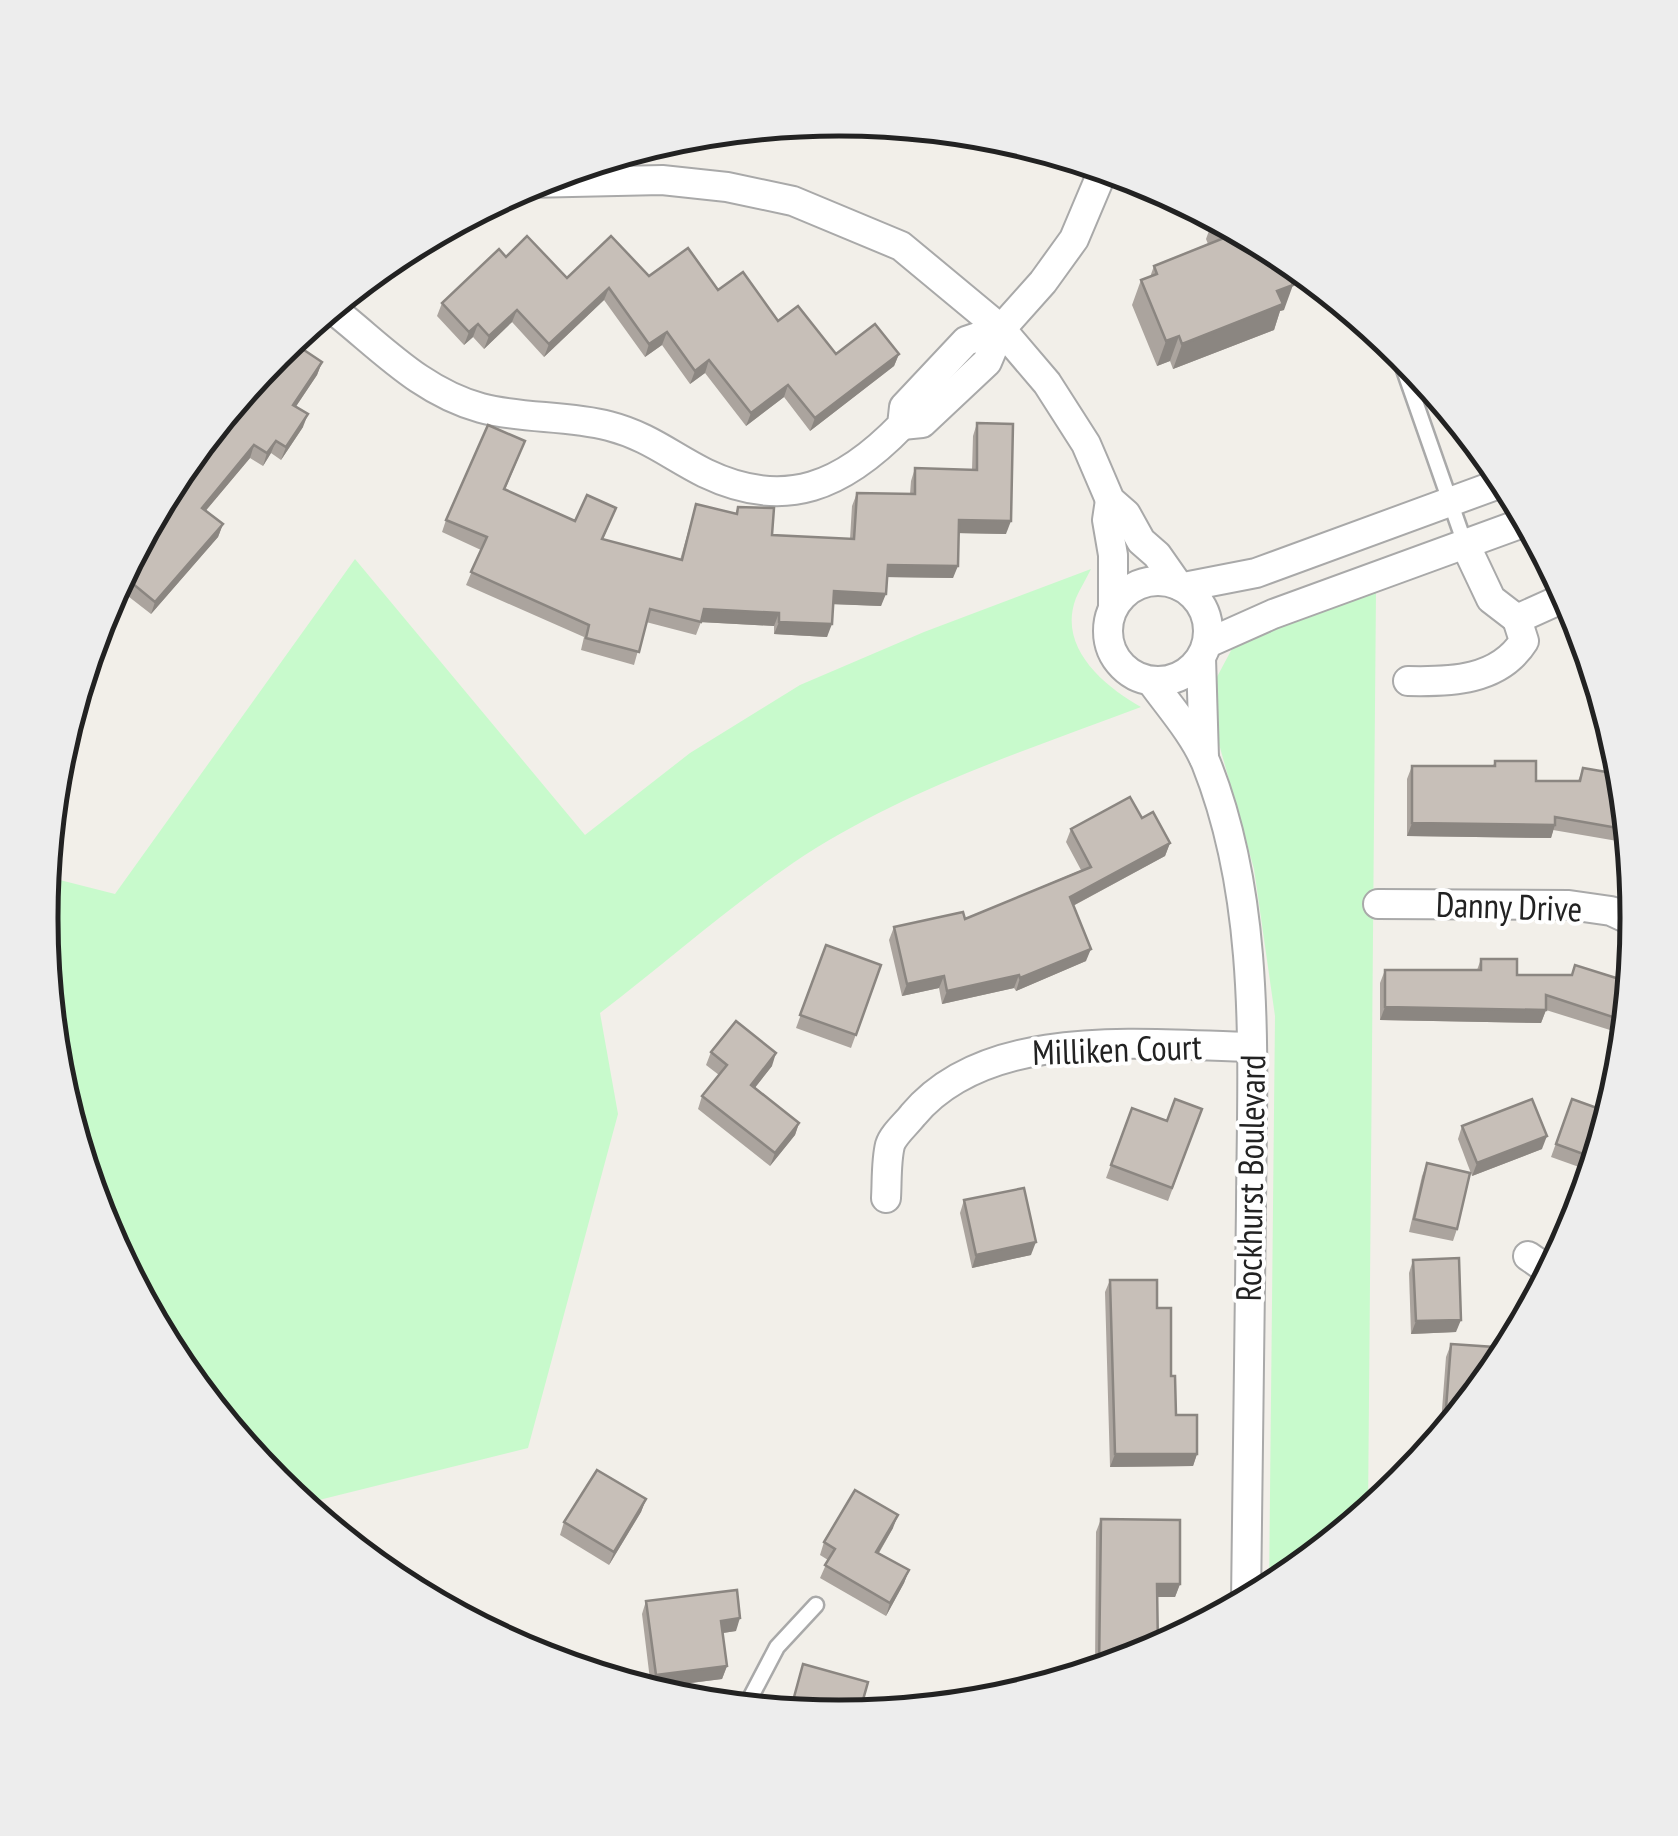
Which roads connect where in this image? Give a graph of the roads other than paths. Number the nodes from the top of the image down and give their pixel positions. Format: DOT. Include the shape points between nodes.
graph roads {
  1 [pos="1098,181"];
  2 [pos="578,182"];
  3 [pos="340,317"];
  4 [pos="1002,329"];
  5 [pos="1409,384"];
  6 [pos="1491,487"];
  7 [pos="1110,500"];
  8 [pos="1451,501"];
  9 [pos="1515,525"];
  10 [pos="1465,544"];
  11 [pos="1181,586"];
  12 [pos="1554,602"];
  13 [pos="1114,607"];
  14 [pos="1517,619"];
  15 [pos="1205,651"];
  16 [pos="1151,680"];
  17 [pos="1408,681"];
  18 [pos="1204,759"];
  19 [pos="1378,904"];
  20 [pos="1620,915"];
  21 [pos="1252,1046"];
  22 [pos="886,1198"];
  23 [pos="1246,1585"];
  24 [pos="816,1605"];
  25 [pos="751,1694"];
  1 -- 4 [label="street" via="1074,238"];
  2 -- 4 [label="street" via="662,180 794,201 901,246"];
  3 -- 4 [label="street" via="394,362 452,398 610,426 729,483 762,490 834,480 861,464 902,425 904,407 966,341"];
  4 -- 7 [label="street" via="1086,444"];
  5 -- 8 [label="lane"];
  6 -- 8 [label="street"];
  7 -- 11 [label="street"];
  7 -- 13 [label="street"];
  8 -- 10 [label="lane"];
  8 -- 11 [label="street" via="1256,573"];
  9 -- 10 [label="street"];
  10 -- 14 [label="street" via="1490,599"];
  10 -- 15 [label="street" via="1273,614"];
  11 -- 13 [label="street" via="1138,585"];
  11 -- 15 [label="street" via="1205,611"];
  12 -- 14 [label="street"];
  13 -- 16 [label="street" via="1108,641 1115,658"];
  14 -- 17 [label="street" via="1524,642 1504,664 1478,676"];
  15 -- 16 [label="street" via="1176,679"];
  15 -- 18 [label="street, Rockhurst Boulevard"];
  16 -- 18 [label="street, Rockhurst Boulevard"];
  18 -- 21 [label="street, Rockhurst Boulevard" via="1239,889"];
  19 -- 20 [label="street, Danny Drive" via="1569,905"];
  21 -- 22 [label="street, Milliken Court" via="1059,1048 984,1063 924,1102 890,1142"];
  21 -- 23 [label="street, Rockhurst Boulevard"];
  24 -- 25 [label="lane" via="778,1646"];
}
